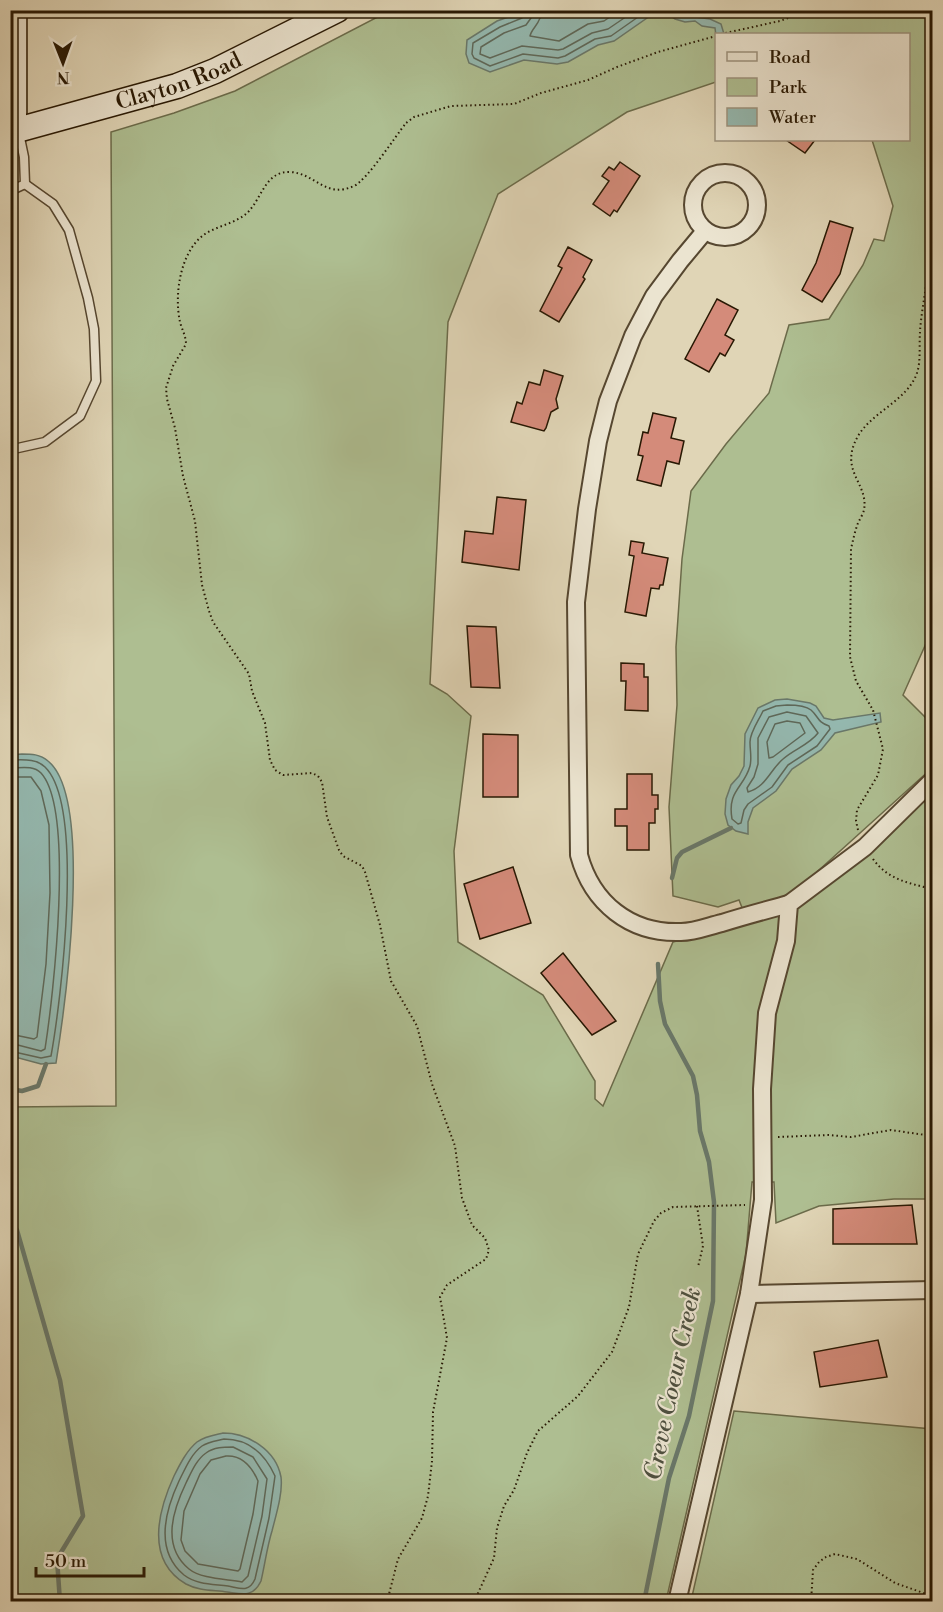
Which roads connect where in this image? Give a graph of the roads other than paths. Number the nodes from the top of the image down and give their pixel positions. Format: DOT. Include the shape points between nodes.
graph roads {
  1 [pos="18,10"];
  2 [pos="338,10"];
  3 [pos="14,131"];
  4 [pos="25,184"];
  5 [pos="10,191"];
  6 [pos="705,231"];
  7 [pos="18,448"];
  8 [pos="933,781"];
  9 [pos="789,904"];
  10 [pos="933,1290"];
  11 [pos="749,1294"];
  12 [pos="677,1602"];
  1 -- 3 [label="street"];
  2 -- 3 [label="main road, Clayton Road" via="196,79"];
  3 -- 4 [label="lane" via="24,157"];
  4 -- 5 [label="lane"];
  4 -- 7 [label="lane" via="53,204 69,230 94,329 96,381 80,416 45,442"];
  6 -- 9 [label="street" via="654,296 633,336 608,401 598,441 576,602 579,855 591,887 605,903 632,922 666,932 690,931"];
  8 -- 9 [label="street" via="865,847"];
  9 -- 11 [label="street" via="786,941 767,1013 762,1089 763,1200"];
  10 -- 11 [label="street"];
  11 -- 12 [label="street"];
}
